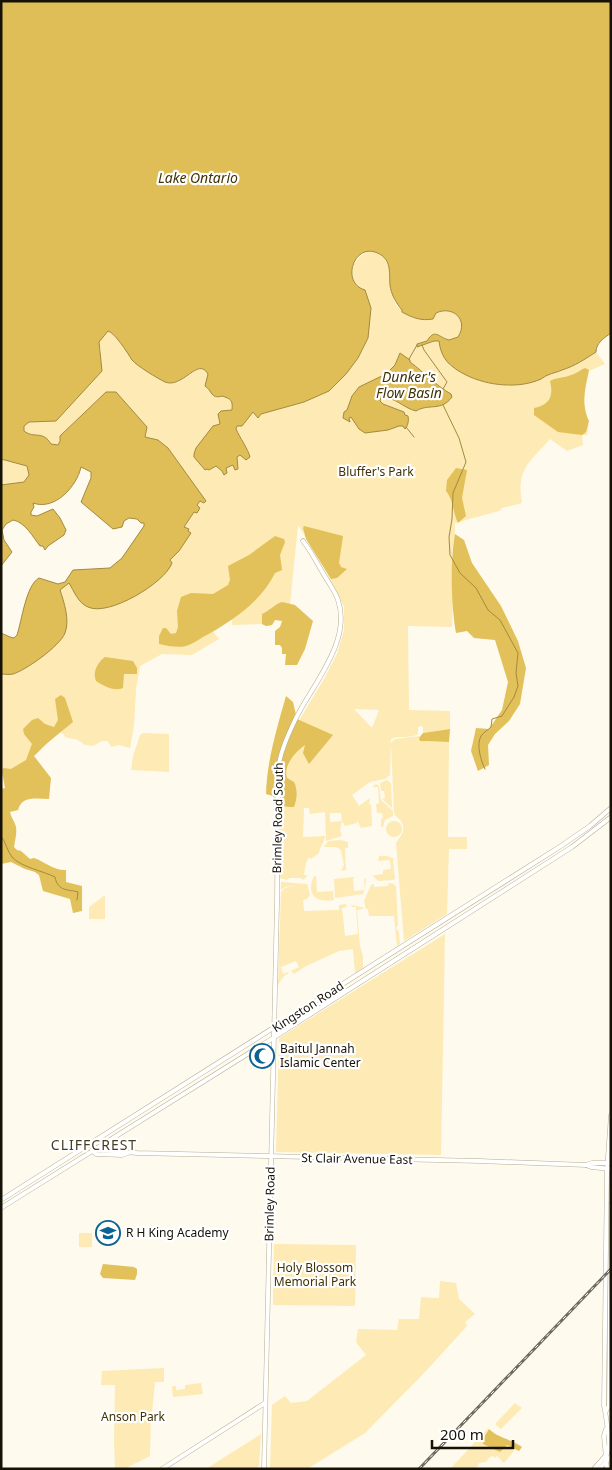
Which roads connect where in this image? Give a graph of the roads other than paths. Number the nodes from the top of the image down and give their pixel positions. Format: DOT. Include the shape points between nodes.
graph roads {
  1 [pos="303,541"];
  2 [pos="611,808"];
  3 [pos="611,817"];
  4 [pos="604,823"];
  5 [pos="611,823"];
  6 [pos="274,1029"];
  7 [pos="274,1037"];
  8 [pos="611,1115"];
  9 [pos="90,1145"];
  10 [pos="97,1148"];
  11 [pos="610,1148"];
  12 [pos="92,1151"];
  13 [pos="128,1153"];
  14 [pos="271,1157"];
  15 [pos="609,1163"];
  16 [pos="586,1165"];
  17 [pos="609,1168"];
  18 [pos="1,1200"];
  19 [pos="611,1205"];
  20 [pos="1,1208"];
  21 [pos="266,1402"];
  22 [pos="606,1411"];
  23 [pos="611,1450"];
  24 [pos="609,1455"];
  25 [pos="606,1460"];
  26 [pos="162,1469"];
  27 [pos="264,1469"];
  28 [pos="594,1469"];
  29 [pos="599,1469"];
  30 [pos="606,1469"];
  1 -- 6 [label="main road, Brimley Road South" via="338,599 341,625 329,661 287,736 280,758 277,778"];
  2 -- 6 [label="main road, Kingston Road" via="561,846"];
  3 -- 4 [label="main road, Kingston Road"];
  4 -- 5 [label="main road"];
  4 -- 7 [label="main road, Kingston Road" via="572,847"];
  6 -- 7 [label="main road, Brimley Road"];
  6 -- 9 [label="main road, Kingston Road"];
  7 -- 10 [label="main road, Kingston Road"];
  7 -- 14 [label="main road, Brimley Road"];
  8 -- 11 [label="main road"];
  9 -- 10 [label="main road, St Clair Avenue East"];
  9 -- 12 [label="main road"];
  9 -- 18 [label="main road, Kingston Road"];
  10 -- 12 [label="main road, Kingston Road"];
  10 -- 13 [label="main road, St Clair Avenue East"];
  11 -- 15 [label="main road"];
  12 -- 13 [label="main road, St Clair Avenue East" via="96,1154"];
  12 -- 20 [label="main road, Kingston Road"];
  13 -- 14 [label="main road, St Clair Avenue East"];
  14 -- 16 [label="main road, St Clair Avenue East"];
  14 -- 21 [label="main road, Brimley Road"];
  15 -- 16 [label="main road, St Clair Avenue East"];
  15 -- 17 [label="main road"];
  16 -- 17 [label="main road, St Clair Avenue East"];
  17 -- 22 [label="main road"];
  19 -- 22 [label="main road" via="609,1406"];
  21 -- 26 [label="main road"];
  21 -- 27 [label="main road, Brimley Road"];
  22 -- 24 [label="main road"];
  23 -- 24 [label="main road"];
  24 -- 25 [label="main road"];
  24 -- 28 [label="main road"];
  25 -- 29 [label="main road"];
  25 -- 30 [label="main road"];
}
